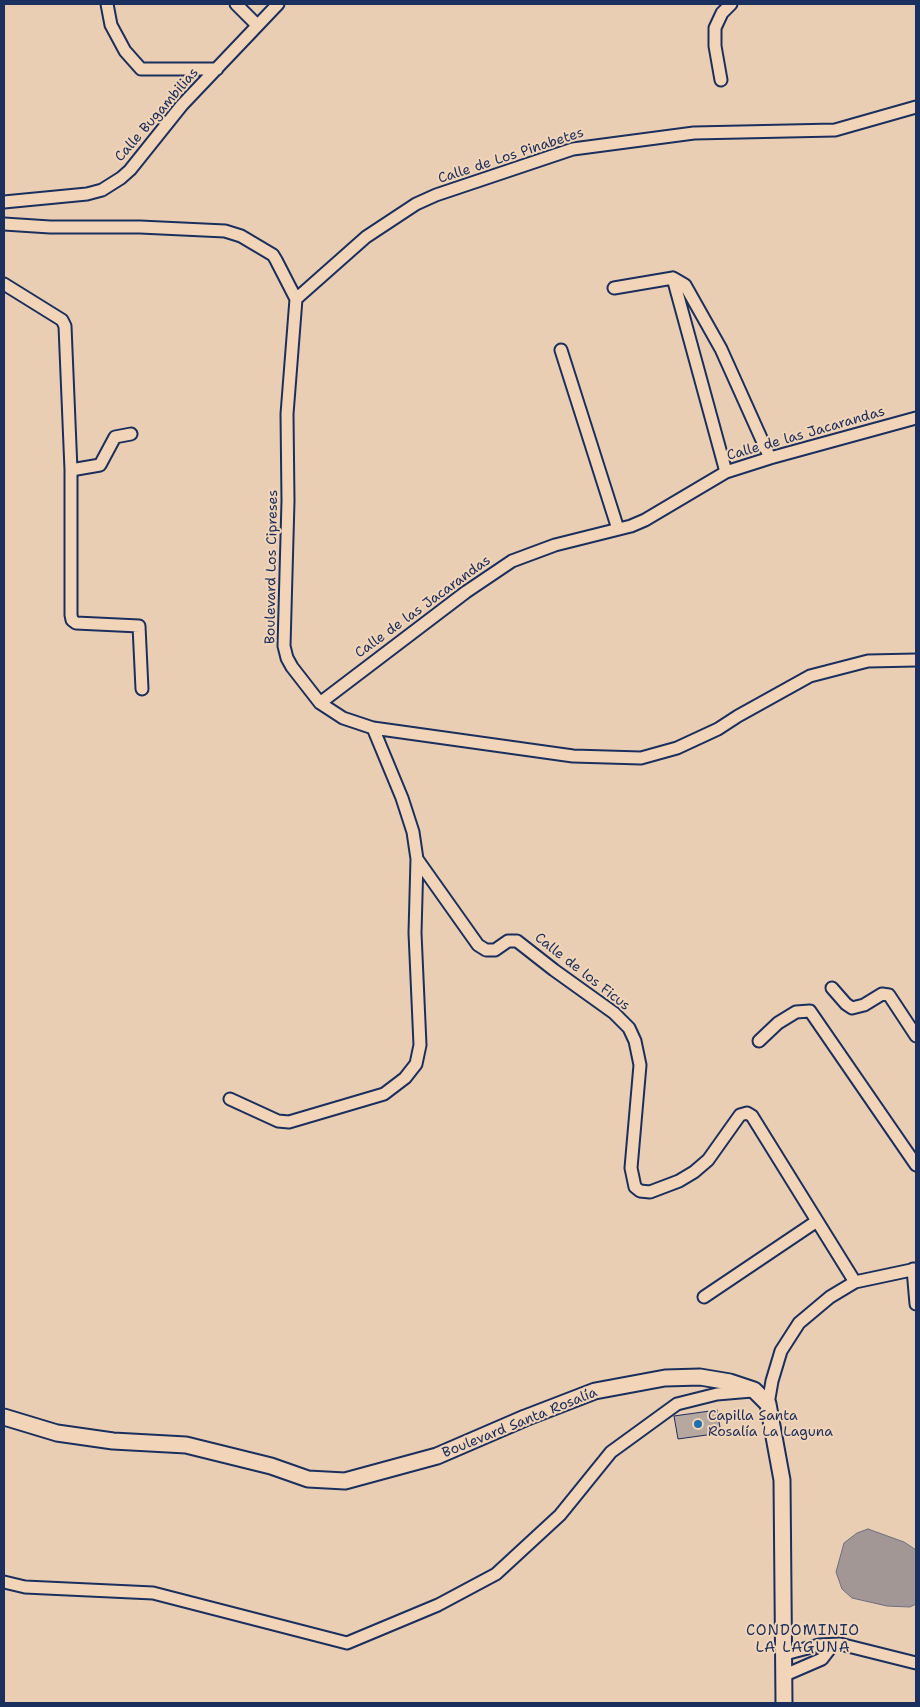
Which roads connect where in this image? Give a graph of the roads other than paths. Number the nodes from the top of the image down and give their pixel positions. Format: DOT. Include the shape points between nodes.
graph roads {
  1 [pos="107,4"];
  2 [pos="236,4"];
  3 [pos="278,4"];
  4 [pos="731,4"];
  5 [pos="257,25"];
  6 [pos="217,69"];
  7 [pos="721,80"];
  8 [pos="916,107"];
  9 [pos="4,202"];
  10 [pos="4,224"];
  11 [pos="673,278"];
  12 [pos="4,284"];
  13 [pos="614,288"];
  14 [pos="296,299"];
  15 [pos="702,312"];
  16 [pos="683,318"];
  17 [pos="561,350"];
  18 [pos="916,418"];
  19 [pos="131,434"];
  20 [pos="770,458"];
  21 [pos="72,470"];
  22 [pos="726,472"];
  23 [pos="618,529"];
  24 [pos="916,660"];
  25 [pos="142,689"];
  26 [pos="320,703"];
  27 [pos="373,728"];
  28 [pos="417,859"];
  29 [pos="832,988"];
  30 [pos="916,1036"];
  31 [pos="759,1041"];
  32 [pos="230,1099"];
  33 [pos="916,1164"];
  34 [pos="817,1221"];
  35 [pos="914,1269"];
  36 [pos="855,1282"];
  37 [pos="704,1297"];
  38 [pos="916,1304"];
  39 [pos="754,1390"];
  40 [pos="768,1404"];
  41 [pos="4,1417"];
  42 [pos="4,1582"];
  43 [pos="832,1646"];
  44 [pos="785,1654"];
  45 [pos="916,1663"];
  46 [pos="785,1675"];
  47 [pos="784,1703"];
  1 -- 6 [label="street" via="112,25 125,51 141,69"];
  2 -- 5 [label="street"];
  3 -- 5 [label="street, Calle Bugambilias"];
  4 -- 7 [label="street" via="715,28"];
  5 -- 6 [label="street, Calle Bugambilias"];
  6 -- 9 [label="street, Calle Bugambilias" via="182,105 130,170 102,190"];
  8 -- 14 [label="street, Calle de Los Pinabetes" via="835,130 694,133 573,149 416,204 366,237"];
  10 -- 14 [label="street" via="226,231 273,255"];
  11 -- 13 [label="street"];
  11 -- 15 [label="street" via="685,285"];
  11 -- 16 [label="street"];
  12 -- 21 [label="street" via="62,320 65,326"];
  14 -- 26 [label="street, Boulevard Los Cipreses" via="287,414 284,646 292,666"];
  15 -- 16 [label="street"];
  15 -- 20 [label="street"];
  16 -- 22 [label="street"];
  17 -- 23 [label="street"];
  18 -- 20 [label="street, Calle de las Jacarandas"];
  19 -- 21 [label="street" via="115,437 100,465"];
  20 -- 22 [label="street, Calle de las Jacarandas"];
  21 -- 25 [label="street" via="72,620 76,623 139,626"];
  22 -- 23 [label="street, Calle de las Jacarandas" via="645,520"];
  23 -- 26 [label="street, Calle de las Jacarandas" via="555,545 512,561"];
  24 -- 27 [label="street, Boulevard Los Cipreses" via="868,661 810,676 718,729 677,748 641,758 573,756"];
  26 -- 27 [label="street, Boulevard Los Cipreses" via="343,718"];
  27 -- 28 [label="street" via="402,798 413,832"];
  28 -- 32 [label="street" via="415,950 420,1045 416,1064 405,1078 384,1094 289,1122 278,1121"];
  28 -- 34 [label="street, Calle de los Ficus" via="478,945 486,950 496,950 508,941 517,941 614,1013 629,1028 640,1065 631,1168 635,1187 650,1192 694,1172 708,1160 740,1115 747,1114 752,1116"];
  29 -- 30 [label="street" via="852,1008 882,994 889,995"];
  31 -- 33 [label="street" via="796,1012 810,1011"];
  34 -- 36 [label="street, Calle de los Ficus"];
  34 -- 37 [label="street"];
  35 -- 36 [label="street"];
  35 -- 38 [label="street"];
  36 -- 40 [label="street" via="830,1297 799,1323 781,1351"];
  39 -- 40 [label="street, Boulevard Santa Rosalía"];
  39 -- 41 [label="street, Boulevard Santa Rosalía" via="700,1377 665,1378 595,1392 437,1456 345,1482 308,1479 271,1466 186,1445 57,1433"];
  39 -- 42 [label="street" via="717,1394 677,1404 611,1452 560,1515 496,1574 438,1605 347,1643 153,1593 25,1587"];
  40 -- 44 [label="street" via="782,1480"];
  43 -- 44 [label="street" via="819,1645"];
  43 -- 45 [label="street" via="850,1646"];
  43 -- 46 [label="street" via="822,1659"];
  44 -- 46 [label="street"];
  46 -- 47 [label="street"];
}
